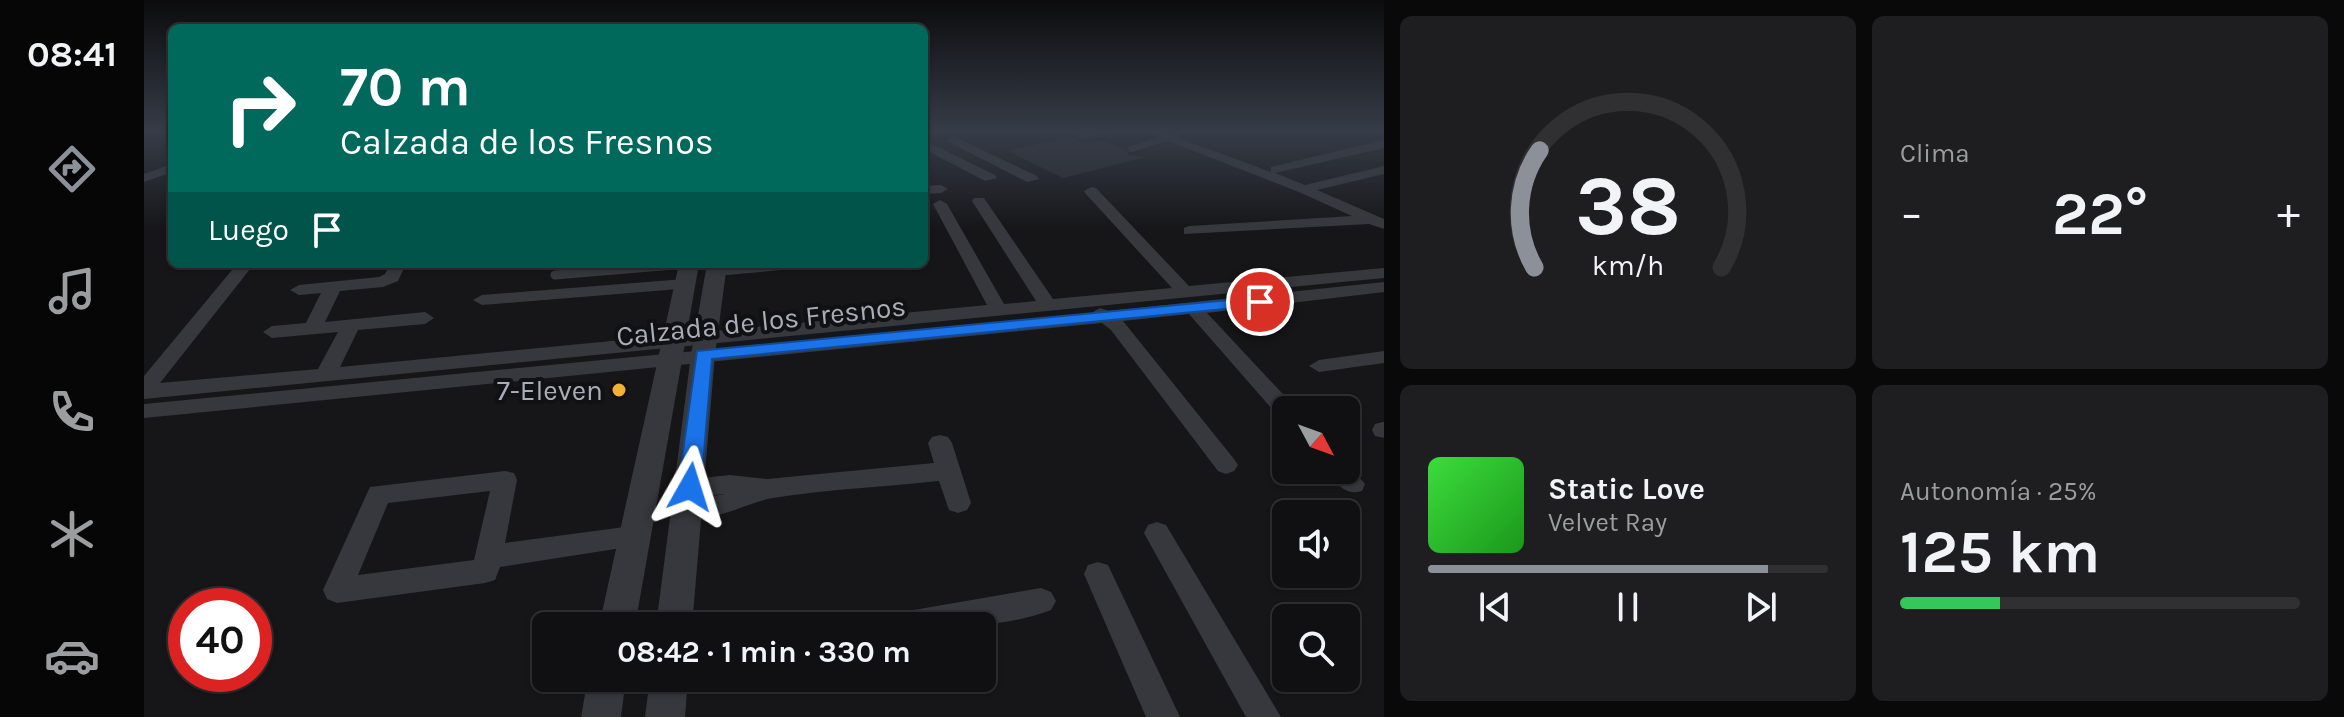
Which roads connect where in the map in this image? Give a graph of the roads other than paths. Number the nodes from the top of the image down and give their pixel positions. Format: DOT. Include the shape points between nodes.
graph roads {
  1 [pos="961,163"];
  2 [pos="1000,163"];
  3 [pos="1247,163"];
  4 [pos="1257,163"];
  5 [pos="1303,163"];
  6 [pos="1276,170"];
  7 [pos="1384,170"];
  8 [pos="990,178"];
  9 [pos="1032,179"];
  10 [pos="1310,187"];
  11 [pos="1091,191"];
  12 [pos="928,192"];
  13 [pos="979,201"];
  14 [pos="1379,214"];
  15 [pos="1189,231"];
  16 [pos="243,268"];
  17 [pos="396,268"];
  18 [pos="717,268"];
  19 [pos="686,271"];
  20 [pos="1384,273"];
  21 [pos="555,275"];
  22 [pos="333,287"];
  23 [pos="1384,287"];
  24 [pos="299,290"];
  25 [pos="482,300"];
  26 [pos="1189,300"];
  27 [pos="1079,302"];
  28 [pos="1048,305"];
  29 [pos="998,310"];
  30 [pos="1107,317"];
  31 [pos="425,318"];
  32 [pos="351,325"];
  33 [pos="312,329"];
  34 [pos="272,332"];
  35 [pos="705,346"];
  36 [pos="669,350"];
  37 [pos="1384,357"];
  38 [pos="1319,366"];
  39 [pos="325,375"];
  40 [pos="187,388"];
  41 [pos="144,391"];
  42 [pos="1273,396"];
  43 [pos="171,408"];
  44 [pos="144,411"];
  45 [pos="940,443"];
  46 [pos="1226,465"];
  47 [pos="949,471"];
  48 [pos="688,498"];
  49 [pos="958,503"];
  50 [pos="1157,533"];
  51 [pos="632,537"];
  52 [pos="488,557"];
  53 [pos="1098,574"];
  54 [pos="1041,601"];
  55 [pos="619,612"];
  56 [pos="676,612"];
  57 [pos="980,612"];
  58 [pos="605,692"];
  59 [pos="668,692"];
  60 [pos="601,717"];
  61 [pos="665,717"];
  62 [pos="1163,717"];
  63 [pos="1264,717"];
  1 -- 8 [label="street"];
  2 -- 9 [label="street"];
  3 -- 10 [label="street"];
  4 -- 6 [label="street"];
  5 -- 6 [label="street"];
  6 -- 10 [label="street"];
  7 -- 10 [label="street"];
  10 -- 14 [label="street"];
  11 -- 26 [label="street"];
  12 -- 29 [label="street" via="940,197"];
  13 -- 28 [label="street"];
  14 -- 15 [label="street"];
  16 -- 41 [label="street"];
  17 -- 22 [label="street" via="383,282"];
  18 -- 35 [label="street"];
  19 -- 21 [label="lane"];
  19 -- 25 [label="street"];
  19 -- 36 [label="street"];
  20 -- 26 [label="street, Calzada de los Fresnos"];
  22 -- 24 [label="street"];
  22 -- 33 [label="street"];
  23 -- 26 [label="street, Calzada de los Fresnos"];
  26 -- 27 [label="street, Calzada de los Fresnos"];
  26 -- 30 [label="street, Calzada de los Fresnos"];
  26 -- 42 [label="street"];
  27 -- 28 [label="street, Calzada de los Fresnos"];
  27 -- 30 [label="street"];
  28 -- 29 [label="street, Calzada de los Fresnos"];
  29 -- 35 [label="street, Calzada de los Fresnos"];
  30 -- 35 [label="street, Calzada de los Fresnos"];
  30 -- 46 [label="street"];
  31 -- 32 [label="street"];
  32 -- 33 [label="street"];
  32 -- 39 [label="street"];
  33 -- 34 [label="street"];
  35 -- 36 [label="street, Calzada de los Fresnos"];
  35 -- 48 [label="street"];
  36 -- 39 [label="street, Calzada de los Fresnos"];
  36 -- 43 [label="street, Calzada de los Fresnos"];
  36 -- 51 [label="street"];
  37 -- 38 [label="street"];
  39 -- 40 [label="street, Calzada de los Fresnos"];
  40 -- 41 [label="street, Calzada de los Fresnos"];
  40 -- 43 [label="street"];
  43 -- 44 [label="street, Calzada de los Fresnos"];
  45 -- 47 [label="street"];
  47 -- 48 [label="street" via="767,489 733,503"];
  47 -- 49 [label="street"];
  48 -- 56 [label="street"];
  50 -- 63 [label="street"];
  51 -- 52 [label="street"];
  51 -- 55 [label="street"];
  52 -- 52 [label="street" via="505,480 379,494 337,590 485,571"];
  53 -- 62 [label="street"];
  54 -- 57 [label="street"];
  58 -- 60 [label="street"];
  59 -- 61 [label="street"];
}
